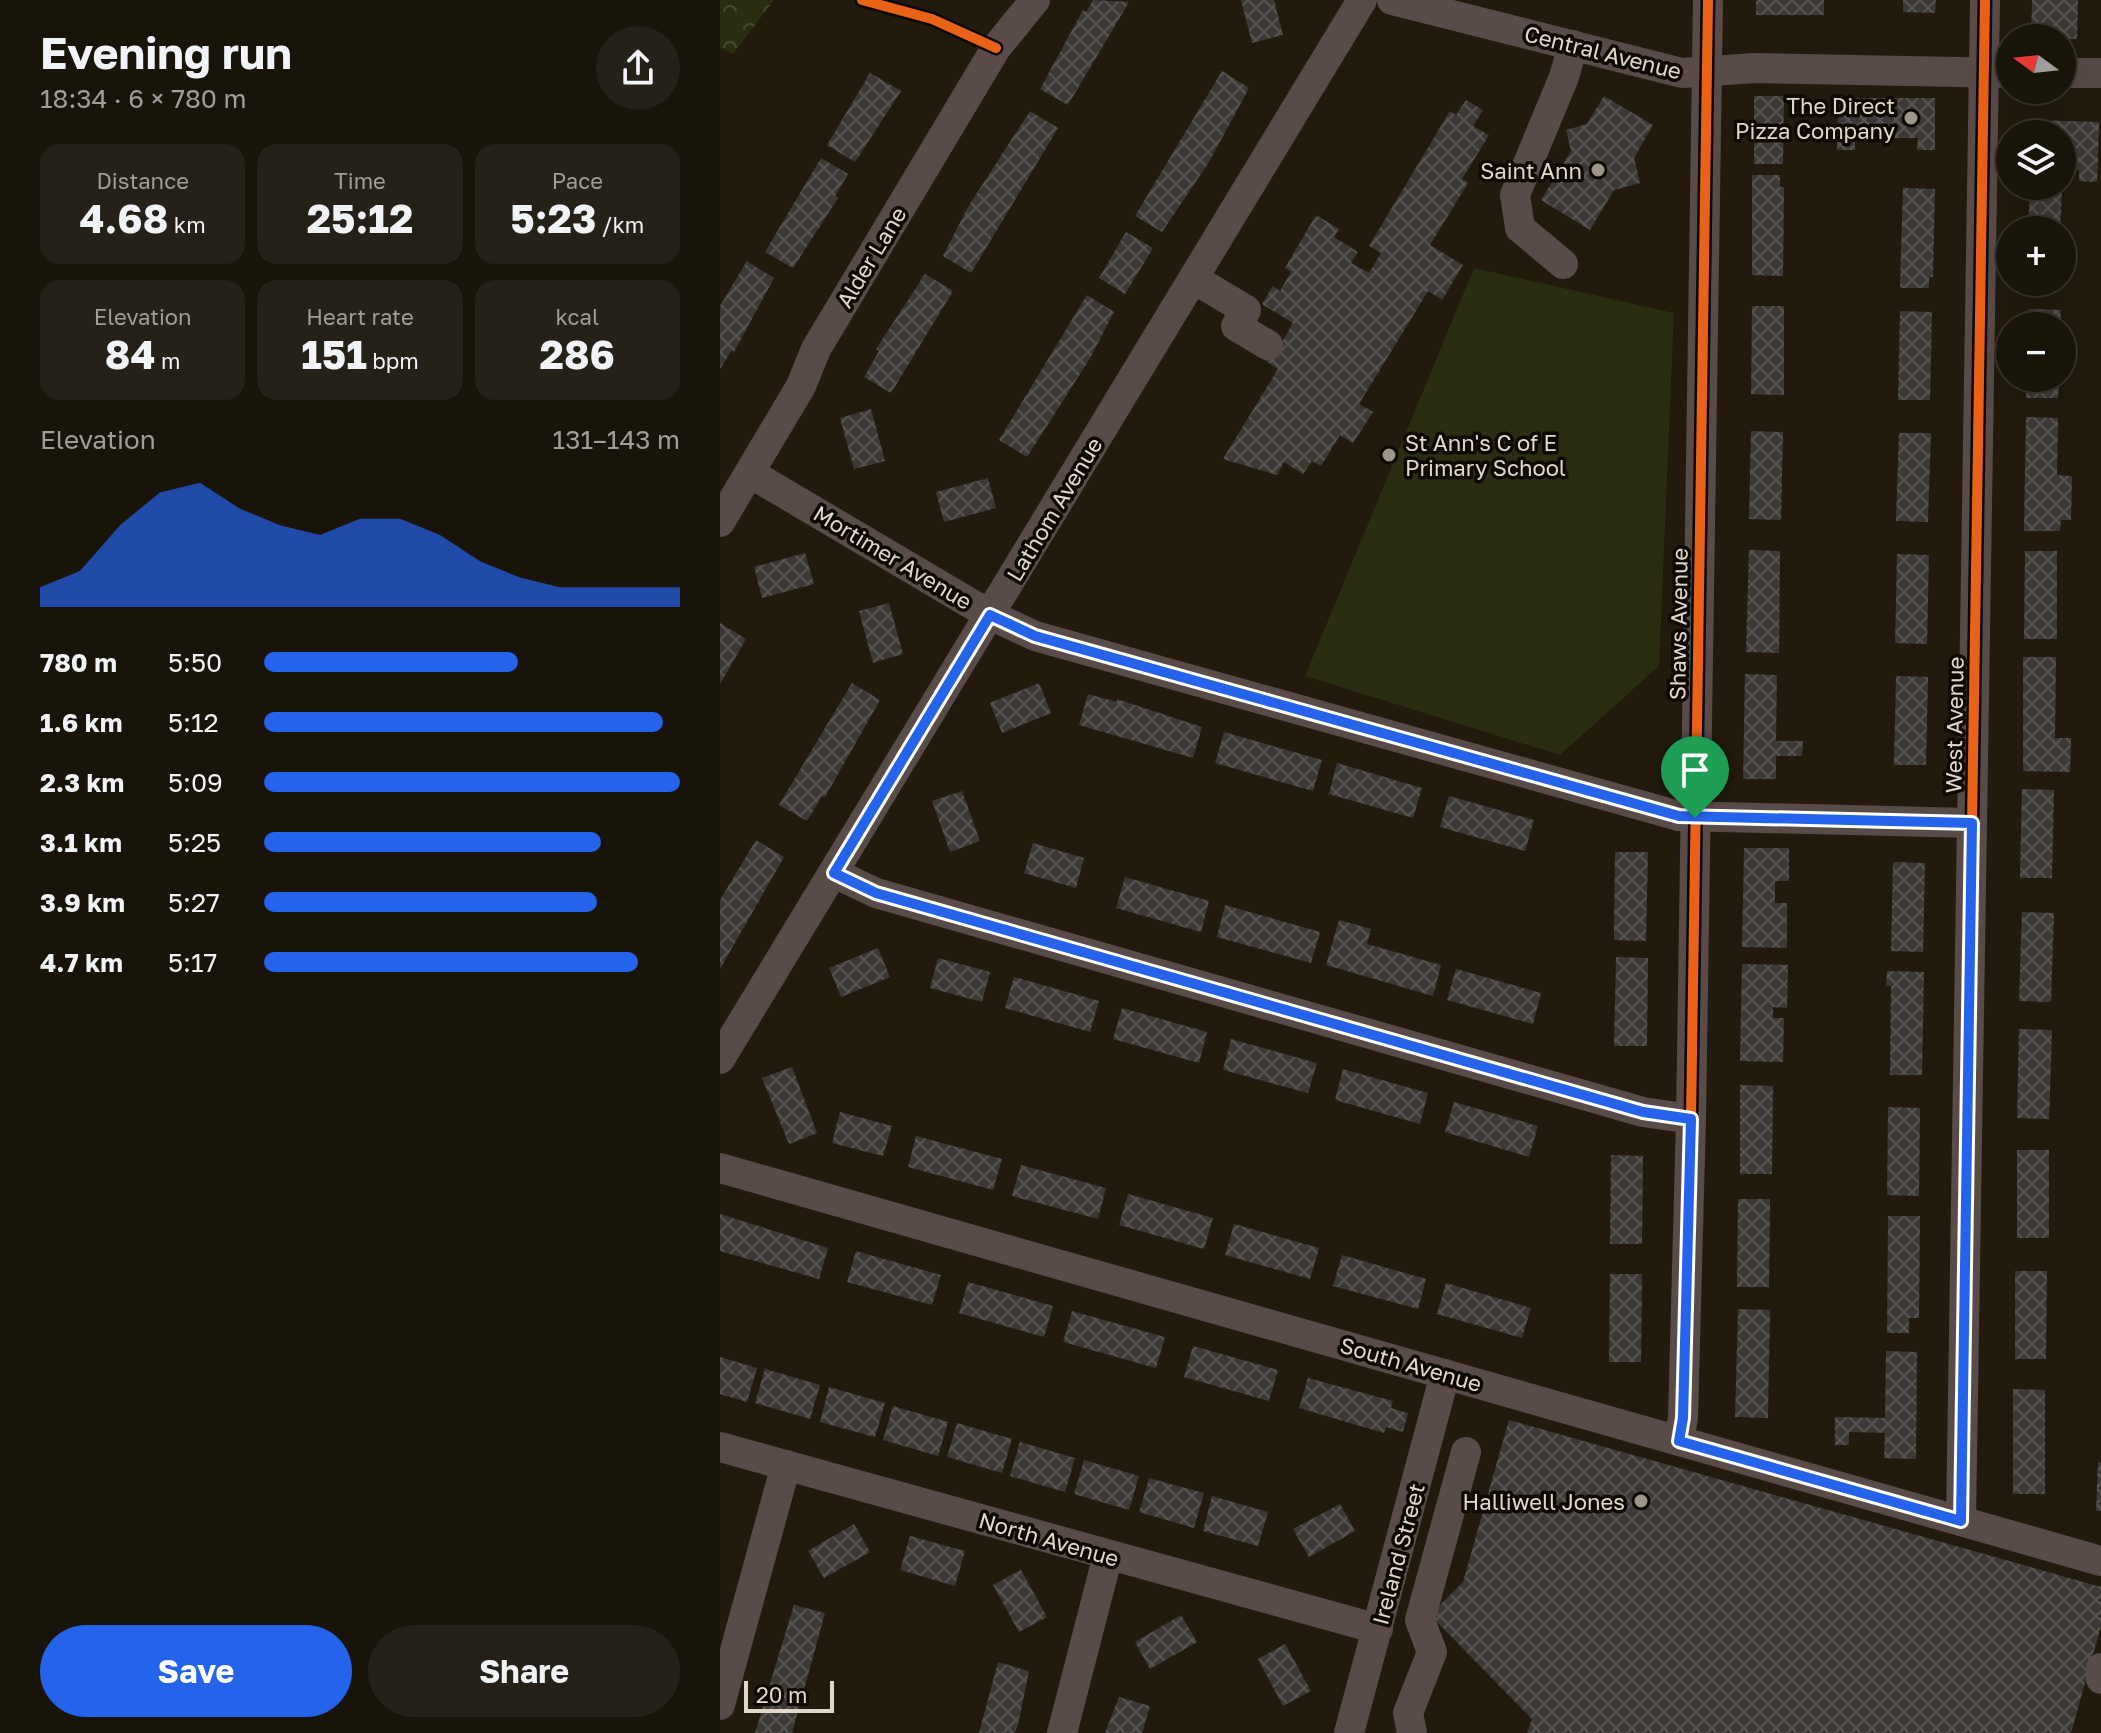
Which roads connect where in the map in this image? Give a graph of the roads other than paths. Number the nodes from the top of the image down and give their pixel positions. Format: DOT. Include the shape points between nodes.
graph roads {
  1 [pos="1035,0"];
  2 [pos="1362,0"];
  3 [pos="1392,0"];
  4 [pos="1708,0"];
  5 [pos="1985,0"];
  6 [pos="1573,45"];
  7 [pos="1996,66"];
  8 [pos="1706,72"];
  9 [pos="1996,72"];
  10 [pos="2076,73"];
  11 [pos="2101,73"];
  12 [pos="1996,102"];
  13 [pos="1563,264"];
  14 [pos="1194,279"];
  15 [pos="1268,345"];
  16 [pos="750,473"];
  17 [pos="720,522"];
  18 [pos="990,615"];
  19 [pos="1695,818"];
  20 [pos="1972,823"];
  21 [pos="834,873"];
  22 [pos="720,1059"];
  23 [pos="1691,1119"];
  24 [pos="720,1168"];
  25 [pos="1445,1374"];
  26 [pos="1679,1441"];
  27 [pos="720,1447"];
  28 [pos="1466,1452"];
  29 [pos="786,1465"];
  30 [pos="1961,1521"];
  31 [pos="1108,1555"];
  32 [pos="2101,1561"];
  33 [pos="1378,1629"];
  34 [pos="2101,1668"];
  35 [pos="2101,1679"];
  36 [pos="720,1705"];
  37 [pos="1062,1733"];
  38 [pos="1349,1733"];
  39 [pos="1412,1733"];
  1 -- 16 [label="street, Alder Lane" via="988,62 816,349 801,386"];
  2 -- 14 [label="street, Lathom Avenue"];
  3 -- 6 [label="street, Central Avenue"];
  4 -- 8 [label="street, Shaws Avenue"];
  5 -- 7 [label="street, West Avenue"];
  6 -- 8 [label="street, Central Avenue" via="1660,70"];
  6 -- 13 [label="street" via="1515,195 1520,228"];
  8 -- 9 [label="street, Central Avenue"];
  8 -- 19 [label="street, Shaws Avenue"];
  10 -- 11 [label="street"];
  12 -- 20 [label="street, West Avenue"];
  14 -- 15 [label="street" via="1246,310 1236,326"];
  14 -- 18 [label="street, Lathom Avenue"];
  16 -- 17 [label="street, Alder Lane"];
  16 -- 18 [label="street, Mortimer Avenue"];
  18 -- 19 [label="street, Mortimer Avenue" via="1051,640"];
  18 -- 21 [label="street, Lathom Avenue"];
  19 -- 20 [label="street, Mortimer Avenue"];
  19 -- 23 [label="street, Shaws Avenue"];
  20 -- 30 [label="street, West Avenue"];
  21 -- 22 [label="street, Lathom Avenue"];
  21 -- 23 [label="street" via="876,893 1643,1112"];
  23 -- 26 [label="street, Shaws Avenue"];
  24 -- 25 [label="street, South Avenue"];
  25 -- 26 [label="street, South Avenue"];
  25 -- 33 [label="street, Ireland Street"];
  26 -- 30 [label="street, South Avenue"];
  27 -- 29 [label="street, North Avenue"];
  28 -- 39 [label="street" via="1420,1620 1432,1652 1408,1713"];
  29 -- 31 [label="street, North Avenue"];
  29 -- 36 [label="street"];
  30 -- 32 [label="street, South Avenue"];
  31 -- 33 [label="street, North Avenue"];
  31 -- 37 [label="street"];
  33 -- 38 [label="street, Ireland Street"];
  34 -- 35 [label="street"];
}
